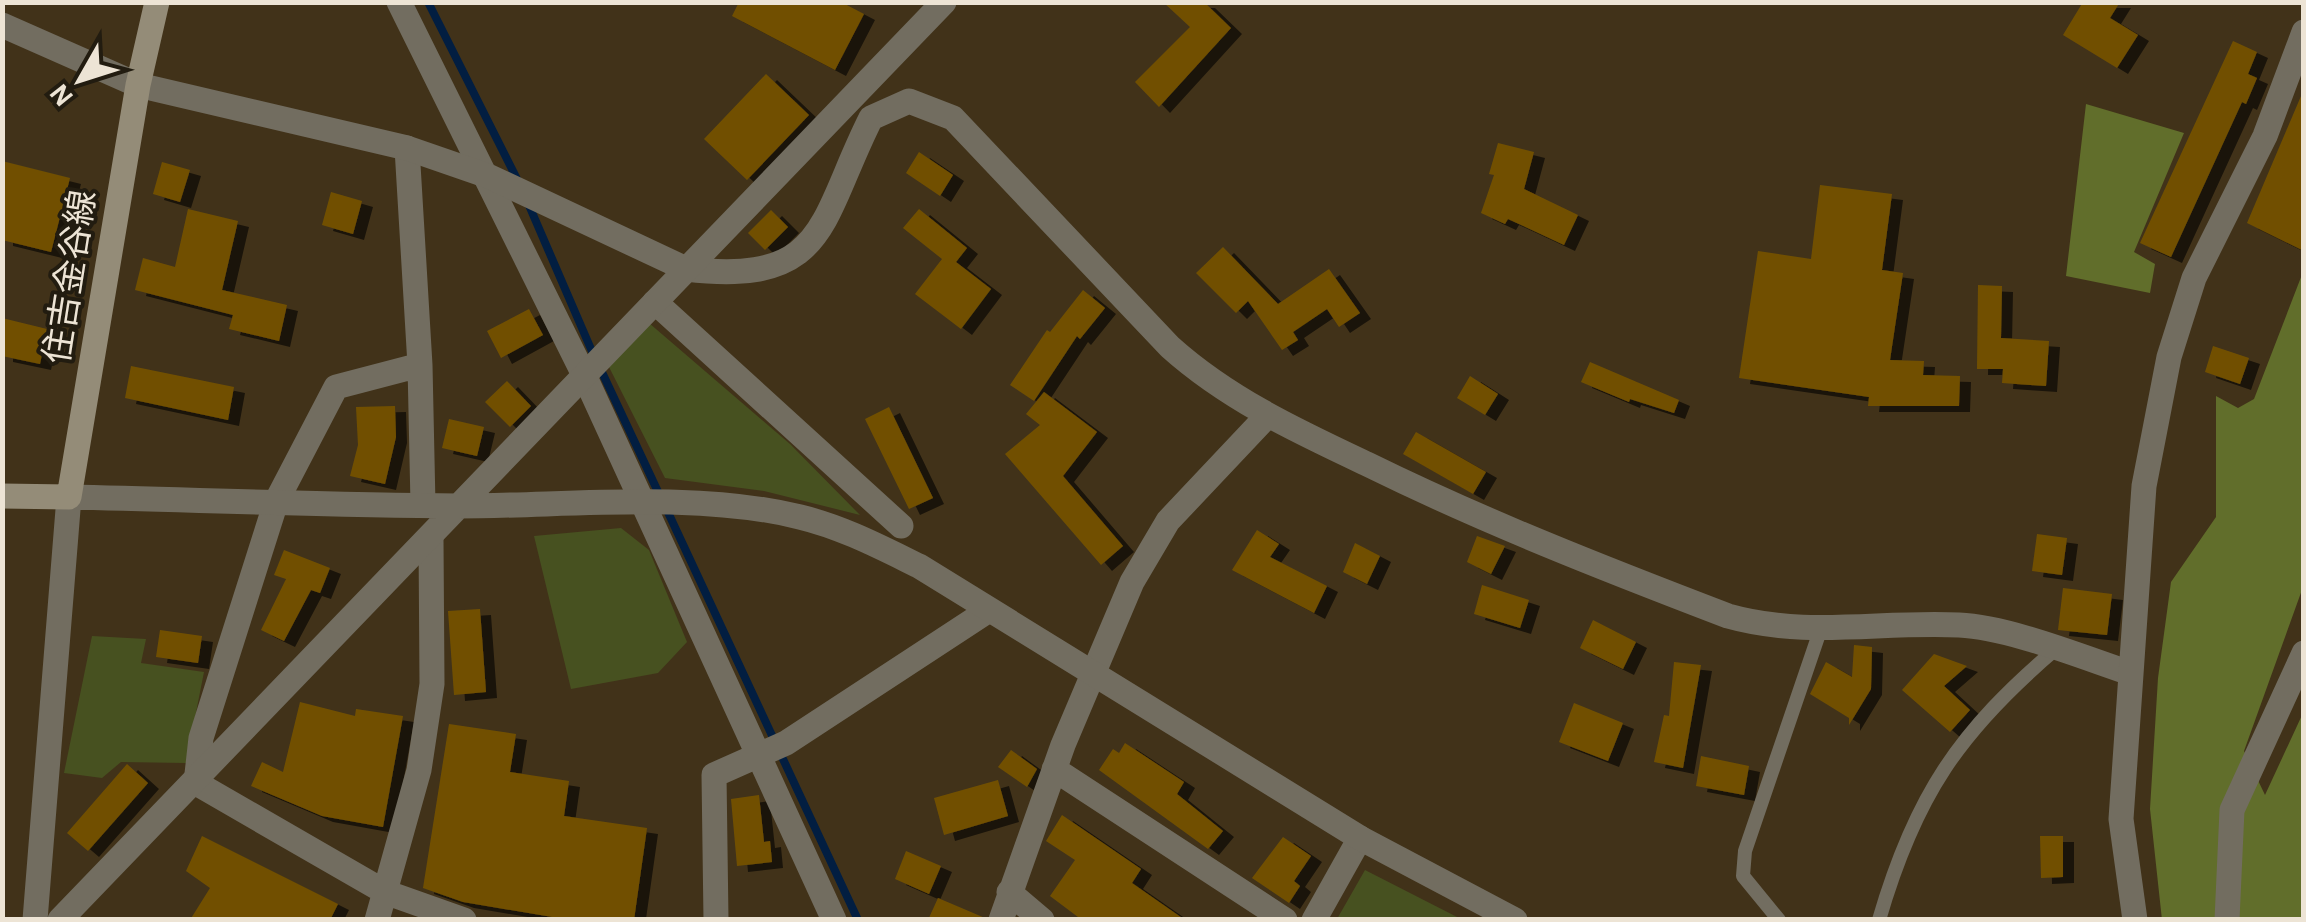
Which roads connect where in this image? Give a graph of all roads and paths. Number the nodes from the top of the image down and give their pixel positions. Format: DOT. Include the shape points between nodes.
graph roads {
  1 [pos="157,2"];
  2 [pos="399,2"];
  3 [pos="944,2"];
  4 [pos="2,25"];
  5 [pos="2304,32"];
  6 [pos="138,85"];
  7 [pos="407,148"];
  8 [pos="495,180"];
  9 [pos="686,269"];
  10 [pos="655,302"];
  11 [pos="420,365"];
  12 [pos="594,368"];
  13 [pos="1267,416"];
  14 [pos="2,496"];
  15 [pos="70,497"];
  16 [pos="276,502"];
  17 [pos="646,504"];
  18 [pos="423,505"];
  19 [pos="462,506"];
  20 [pos="902,526"];
  21 [pos="430,540"];
  22 [pos="988,610"];
  23 [pos="1820,631"];
  24 [pos="2057,648"];
  25 [pos="2304,653"];
  26 [pos="2130,673"];
  27 [pos="1092,674"];
  28 [pos="758,755"];
  29 [pos="1054,769"];
  30 [pos="196,783"];
  31 [pos="1360,838"];
  32 [pos="385,892"];
  33 [pos="1009,892"];
  34 [pos="35,920"];
  35 [pos="60,920"];
  36 [pos="378,920"];
  37 [pos="464,920"];
  38 [pos="716,920"];
  39 [pos="834,920"];
  40 [pos="1000,920"];
  41 [pos="1042,920"];
  42 [pos="1285,920"];
  43 [pos="1314,920"];
  44 [pos="1515,920"];
  45 [pos="1780,920"];
  46 [pos="1879,920"];
  47 [pos="2135,920"];
  48 [pos="2227,920"];
  1 -- 6 [label="main road, 住吉金谷線"];
  2 -- 8 [label="street"];
  3 -- 9 [label="street"];
  4 -- 6 [label="street"];
  5 -- 26 [label="street" via="2266,136 2194,278 2170,357 2144,486"];
  6 -- 7 [label="street"];
  6 -- 15 [label="main road, 住吉金谷線"];
  7 -- 8 [label="street"];
  7 -- 11 [label="street"];
  8 -- 9 [label="street"];
  8 -- 12 [label="street"];
  9 -- 10 [label="street"];
  9 -- 13 [label="street" via="732,275 768,270 799,252 832,213 871,118 909,101 953,118 1170,347 1204,378"];
  10 -- 12 [label="street"];
  10 -- 20 [label="street"];
  11 -- 16 [label="street" via="336,387"];
  11 -- 18 [label="street"];
  12 -- 17 [label="street"];
  12 -- 19 [label="street"];
  13 -- 23 [label="street" via="1578,559 1768,628"];
  13 -- 27 [label="street" via="1168,521 1132,582"];
  14 -- 15 [label="main road"];
  15 -- 16 [label="street"];
  15 -- 34 [label="street"];
  16 -- 18 [label="street"];
  16 -- 30 [label="street" via="201,738"];
  17 -- 19 [label="street"];
  17 -- 22 [label="street" via="728,507 814,522 919,566"];
  17 -- 28 [label="street"];
  18 -- 19 [label="street"];
  19 -- 21 [label="street"];
  21 -- 30 [label="street"];
  21 -- 32 [label="street" via="432,684 419,770"];
  22 -- 27 [label="street"];
  22 -- 28 [label="street" via="786,744"];
  23 -- 24 [label="street" via="1962,624"];
  23 -- 45 [label="lane" via="1745,851 1743,876"];
  24 -- 26 [label="street"];
  24 -- 46 [label="lane" via="2000,696 1960,742 1900,848"];
  25 -- 48 [label="street" via="2232,810"];
  26 -- 47 [label="street" via="2121,819"];
  27 -- 29 [label="street"];
  27 -- 31 [label="street"];
  28 -- 38 [label="street" via="714,774"];
  28 -- 39 [label="street"];
  29 -- 33 [label="street"];
  29 -- 42 [label="street"];
  30 -- 32 [label="street"];
  30 -- 35 [label="street"];
  31 -- 43 [label="street"];
  31 -- 44 [label="street"];
  32 -- 36 [label="street"];
  32 -- 37 [label="street"];
  33 -- 40 [label="street"];
  33 -- 41 [label="street"];
}
